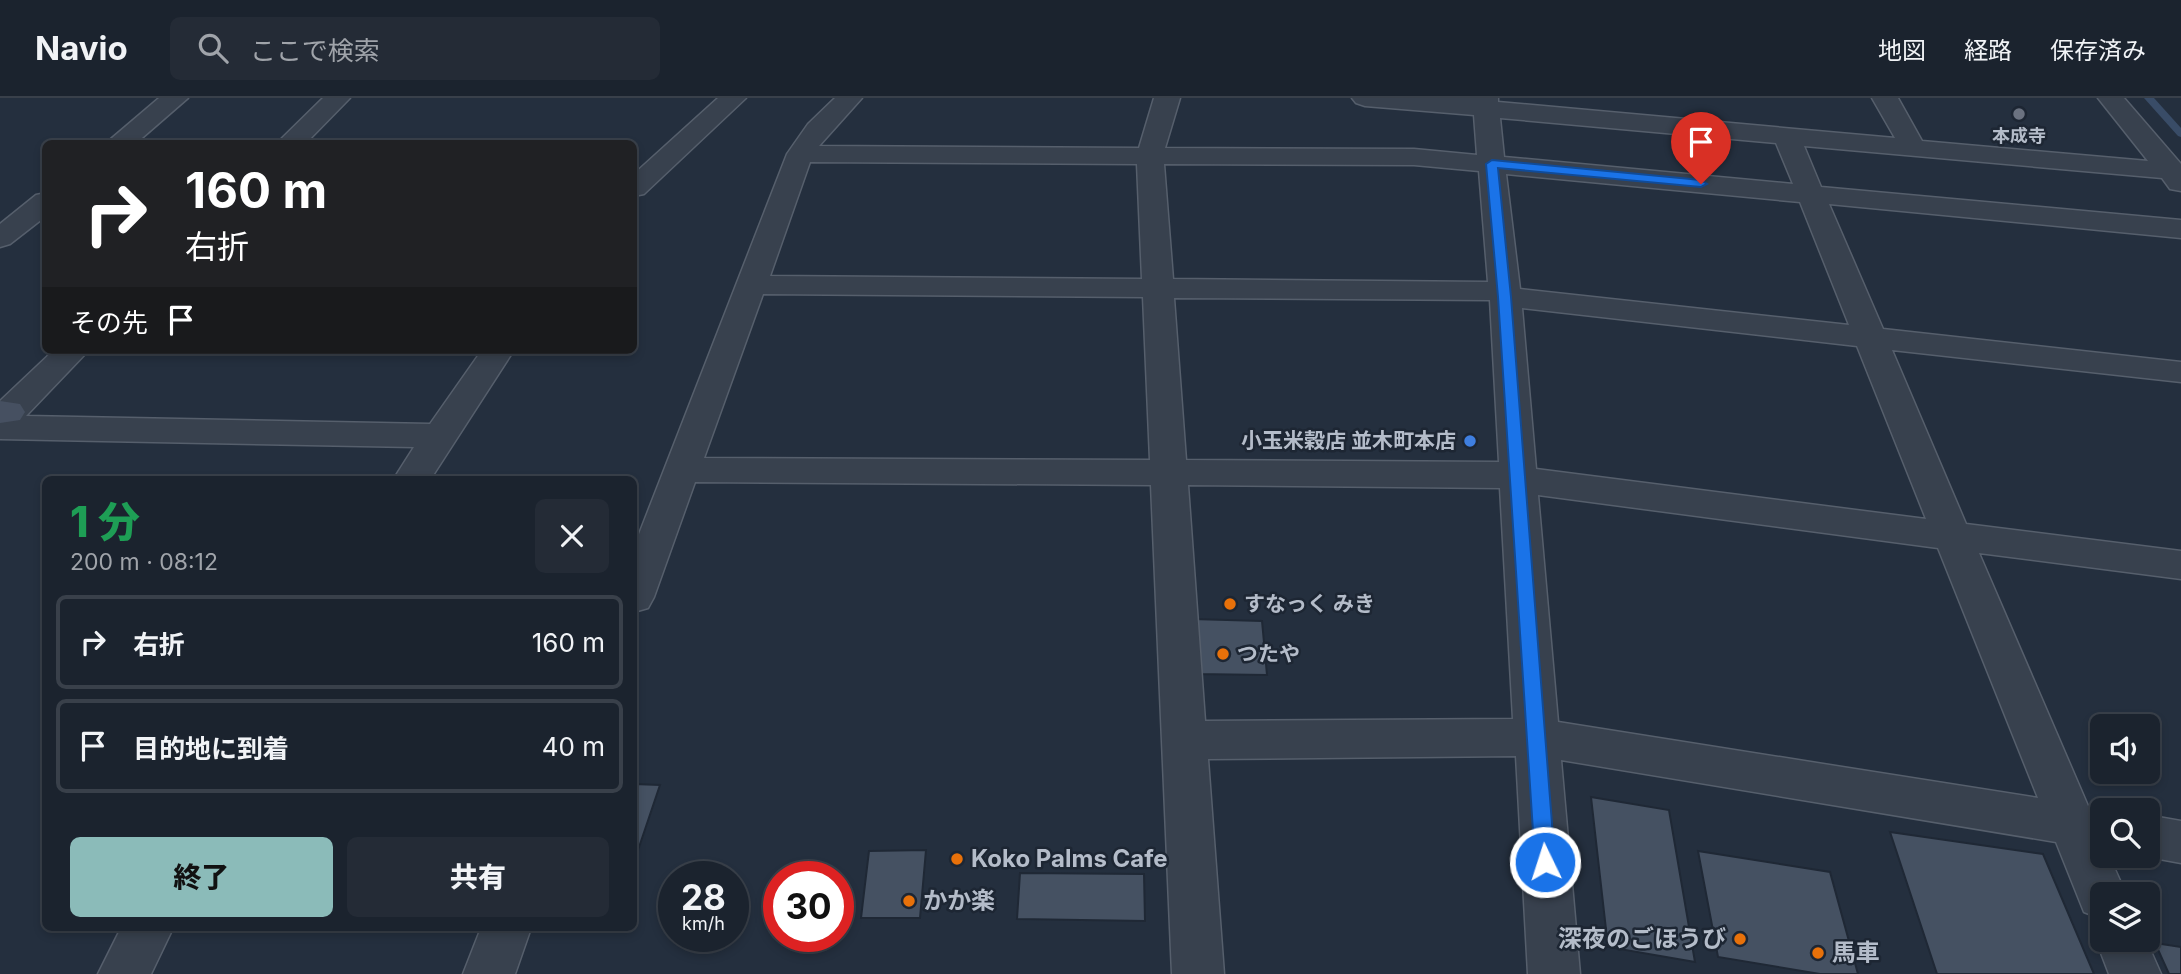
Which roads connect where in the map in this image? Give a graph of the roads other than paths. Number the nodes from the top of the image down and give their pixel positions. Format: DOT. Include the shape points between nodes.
graph roads {
  1 [pos="175,98"];
  2 [pos="337,98"];
  3 [pos="733,98"];
  4 [pos="849,98"];
  5 [pos="1167,98"];
  6 [pos="1365,98"];
  7 [pos="1885,98"];
  8 [pos="2111,98"];
  9 [pos="1486,103"];
  10 [pos="1786,135"];
  11 [pos="123,140"];
  12 [pos="293,140"];
  13 [pos="1913,147"];
  14 [pos="800,154"];
  15 [pos="1150,154"];
  16 [pos="1492,164"];
  17 [pos="2177,175"];
  18 [pos="637,185"];
  19 [pos="1809,194"];
  20 [pos="42,204"];
  21 [pos="2181,229"];
  22 [pos="0,238"];
  23 [pos="752,285"];
  24 [pos="1159,289"];
  25 [pos="1505,294"];
  26 [pos="1869,338"];
  27 [pos="69,354"];
  28 [pos="495,354"];
  29 [pos="2181,372"];
  30 [pos="2,418"];
  31 [pos="442,436"];
  32 [pos="683,470"];
  33 [pos="1171,472"];
  34 [pos="414,476"];
  35 [pos="1518,479"];
  36 [pos="1953,536"];
  37 [pos="2181,565"];
  38 [pos="637,589"];
  39 [pos="1535,737"];
  40 [pos="1185,740"];
  41 [pos="2086,827"];
  42 [pos="2160,838"];
  43 [pos="2181,842"];
  44 [pos="2099,882"];
  45 [pos="146,931"];
  46 [pos="505,931"];
  47 [pos="2125,952"];
  48 [pos="124,974"];
  49 [pos="489,974"];
  50 [pos="1198,974"];
  51 [pos="1554,974"];
  52 [pos="2135,974"];
  1 -- 11 [label="street"];
  2 -- 12 [label="street"];
  3 -- 18 [label="street"];
  4 -- 14 [label="street"];
  5 -- 15 [label="street"];
  6 -- 9 [label="street"];
  7 -- 13 [label="street"];
  8 -- 17 [label="street"];
  9 -- 10 [label="street" via="1712,119"];
  9 -- 16 [label="street"];
  10 -- 13 [label="street"];
  10 -- 19 [label="street"];
  13 -- 17 [label="street"];
  14 -- 15 [label="street"];
  14 -- 23 [label="street"];
  15 -- 16 [label="street" via="1414,157"];
  15 -- 24 [label="street"];
  16 -- 19 [label="street"];
  16 -- 25 [label="street"];
  19 -- 21 [label="street"];
  19 -- 26 [label="street"];
  20 -- 22 [label="street"];
  23 -- 24 [label="street"];
  23 -- 32 [label="street"];
  24 -- 25 [label="street"];
  24 -- 33 [label="street"];
  25 -- 26 [label="street"];
  25 -- 35 [label="street"];
  26 -- 29 [label="street"];
  26 -- 36 [label="street"];
  27 -- 30 [label="street"];
  28 -- 31 [label="street"];
  30 -- 31 [label="street"];
  31 -- 34 [label="street"];
  32 -- 33 [label="street"];
  32 -- 38 [label="street"];
  33 -- 35 [label="street" via="1490,474"];
  33 -- 40 [label="street"];
  35 -- 36 [label="street"];
  35 -- 39 [label="street"];
  36 -- 37 [label="street"];
  36 -- 41 [label="street"];
  39 -- 40 [label="street"];
  39 -- 41 [label="street"];
  39 -- 51 [label="street"];
  40 -- 50 [label="street"];
  41 -- 44 [label="street"];
  42 -- 43 [label="street"];
  45 -- 48 [label="street"];
  46 -- 49 [label="street"];
  47 -- 52 [label="street"];
}
